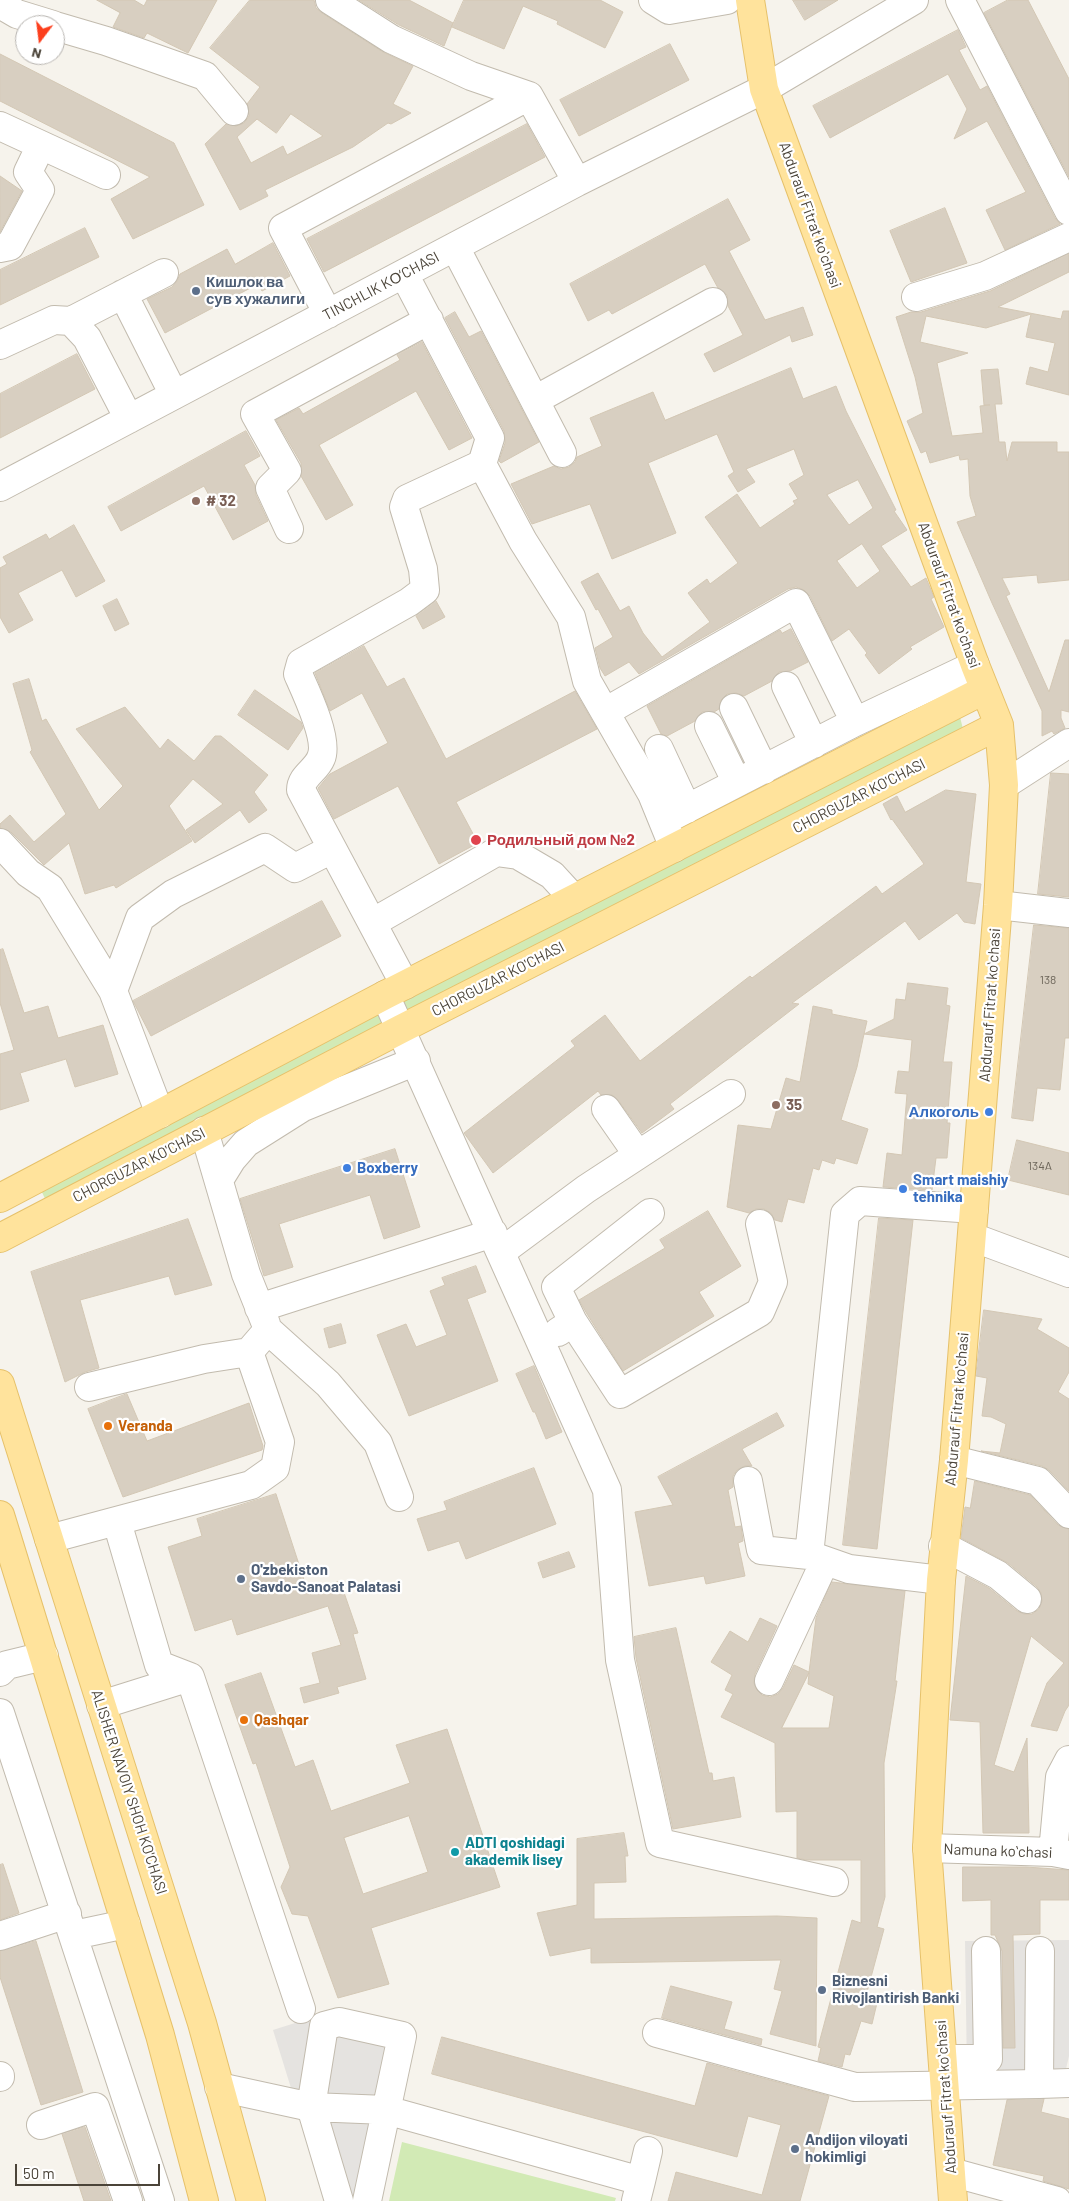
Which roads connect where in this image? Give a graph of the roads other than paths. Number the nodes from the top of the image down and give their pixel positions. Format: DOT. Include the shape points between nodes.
graph roads {
  1 [pos="330,0"];
  2 [pos="654,0"];
  3 [pos="727,0"];
  4 [pos="750,0"];
  5 [pos="914,0"];
  6 [pos="960,0"];
  7 [pos="0,4"];
  8 [pos="19,15"];
  9 [pos="65,28"];
  10 [pos="764,89"];
  11 [pos="528,96"];
  12 [pos="234,110"];
  13 [pos="0,126"];
  14 [pos="41,145"];
  15 [pos="106,175"];
  16 [pos="578,182"];
  17 [pos="1069,211"];
  18 [pos="1069,237"];
  19 [pos="455,247"];
  20 [pos="0,248"];
  21 [pos="164,273"];
  22 [pos="404,274"];
  23 [pos="123,294"];
  24 [pos="916,297"];
  25 [pos="713,302"];
  26 [pos="328,314"];
  27 [pos="428,320"];
  28 [pos="71,321"];
  29 [pos="0,345"];
  30 [pos="174,395"];
  31 [pos="535,400"];
  32 [pos="129,418"];
  33 [pos="562,453"];
  34 [pos="482,464"];
  35 [pos="0,487"];
  36 [pos="289,529"];
  37 [pos="979,677"];
  38 [pos="786,686"];
  39 [pos="734,708"];
  40 [pos="605,712"];
  41 [pos="855,722"];
  42 [pos="999,725"];
  43 [pos="708,726"];
  44 [pos="814,744"];
  45 [pos="659,749"];
  46 [pos="1062,753"];
  47 [pos="764,770"];
  48 [pos="737,784"];
  49 [pos="1004,785"];
  50 [pos="688,809"];
  51 [pos="663,821"];
  52 [pos="0,843"];
  53 [pos="674,848"];
  54 [pos="332,849"];
  55 [pos="574,899"];
  56 [pos="998,905"];
  57 [pos="1069,913"];
  58 [pos="372,923"];
  59 [pos="395,990"];
  60 [pos="113,991"];
  61 [pos="401,1029"];
  62 [pos="416,1060"];
  63 [pos="731,1094"];
  64 [pos="606,1109"];
  65 [pos="160,1114"];
  66 [pos="204,1131"];
  67 [pos="638,1155"];
  68 [pos="218,1180"];
  69 [pos="0,1198"];
  70 [pos="974,1209"];
  71 [pos="650,1213"];
  72 [pos="760,1224"];
  73 [pos="972,1237"];
  74 [pos="0,1238"];
  75 [pos="497,1242"];
  76 [pos="1069,1272"];
  77 [pos="264,1319"];
  78 [pos="573,1322"];
  79 [pos="542,1342"];
  80 [pos="249,1352"];
  81 [pos="0,1384"];
  82 [pos="89,1387"];
  83 [pos="954,1460"];
  84 [pos="748,1481"];
  85 [pos="399,1497"];
  86 [pos="1069,1514"];
  87 [pos="117,1522"];
  88 [pos="2,1529"];
  89 [pos="49,1539"];
  90 [pos="943,1546"];
  91 [pos="817,1558"];
  92 [pos="940,1580"];
  93 [pos="1027,1599"];
  94 [pos="44,1656"];
  95 [pos="2,1668"];
  96 [pos="190,1677"];
  97 [pos="769,1681"];
  98 [pos="101,1705"];
  99 [pos="0,1713"];
  100 [pos="1069,1760"];
  101 [pos="927,1848"];
  102 [pos="1061,1853"];
  103 [pos="834,1882"];
  104 [pos="126,1924"];
  105 [pos="71,1925"];
  106 [pos="0,1936"];
  107 [pos="986,1951"];
  108 [pos="1040,1951"];
  109 [pos="301,2009"];
  110 [pos="657,2034"];
  111 [pos="943,2059"];
  112 [pos="1069,2083"];
  113 [pos="1039,2084"];
  114 [pos="219,2087"];
  115 [pos="945,2087"];
  116 [pos="176,2098"];
  117 [pos="311,2107"];
  118 [pos="386,2110"];
  119 [pos="41,2125"];
  120 [pos="648,2151"];
  121 [pos="951,2172"];
  122 [pos="638,2191"];
  123 [pos="128,2201"];
  124 [pos="160,2201"];
  125 [pos="204,2201"];
  126 [pos="251,2201"];
  127 [pos="339,2201"];
  128 [pos="367,2201"];
  129 [pos="953,2201"];
  130 [pos="1057,2201"];
  1 -- 11 [label="street" via="391,39 471,76"];
  2 -- 3 [label="street" via="669,10"];
  4 -- 10 [label="main road, Abdurauf Fitrat koʻchasi"];
  5 -- 10 [label="street, TINCHLIK KО‘CHASI"];
  6 -- 17 [label="street"];
  7 -- 8 [label="street"];
  9 -- 12 [label="street" via="205,76"];
  10 -- 16 [label="street, TINCHLIK KО‘CHASI"];
  10 -- 37 [label="main road, Abdurauf Fitrat koʻchasi"];
  11 -- 16 [label="street"];
  11 -- 26 [label="street" via="283,228"];
  13 -- 14 [label="street"];
  14 -- 15 [label="street"];
  14 -- 20 [label="street" via="28,172 40,190 10,246"];
  16 -- 19 [label="street, TINCHLIK KО‘CHASI"];
  18 -- 24 [label="street" via="984,276"];
  19 -- 22 [label="street, TINCHLIK KО‘CHASI"];
  19 -- 31 [label="street"];
  21 -- 23 [label="street"];
  22 -- 26 [label="street, TINCHLIK KО‘CHASI"];
  22 -- 27 [label="street"];
  23 -- 28 [label="street"];
  23 -- 30 [label="street"];
  25 -- 31 [label="street"];
  26 -- 30 [label="street, TINCHLIK KО‘CHASI"];
  27 -- 34 [label="street" via="490,438"];
  27 -- 36 [label="street" via="255,414 287,471 270,488"];
  28 -- 29 [label="street" via="54,320"];
  28 -- 32 [label="street" via="87,338"];
  30 -- 32 [label="street, TINCHLIK KО‘CHASI"];
  31 -- 33 [label="street"];
  32 -- 35 [label="street, TINCHLIK KО‘CHASI"];
  34 -- 40 [label="street" via="523,541 571,617 587,681"];
  34 -- 54 [label="street" via="404,503 423,569 425,590 301,663 298,669 323,742 322,757 304,780 301,790"];
  37 -- 41 [label="street"];
  37 -- 42 [label="main road, Abdurauf Fitrat koʻchasi"];
  37 -- 53 [label="main road"];
  38 -- 44 [label="street"];
  39 -- 47 [label="street"];
  40 -- 41 [label="street" via="796,603"];
  40 -- 51 [label="street" via="652,794"];
  41 -- 44 [label="street"];
  42 -- 49 [label="main road, Abdurauf Fitrat koʻchasi"];
  42 -- 61 [label="main road, CHORGUZAR KO'CHASI"];
  43 -- 48 [label="street"];
  44 -- 47 [label="street"];
  45 -- 50 [label="street"];
  46 -- 49 [label="street"];
  47 -- 48 [label="street"];
  48 -- 50 [label="street"];
  49 -- 56 [label="main road, Abdurauf Fitrat koʻchasi"];
  50 -- 51 [label="street"];
  51 -- 53 [label="street"];
  52 -- 60 [label="street" via="28,873 50,888"];
  53 -- 55 [label="main road"];
  54 -- 58 [label="street"];
  54 -- 60 [label="street" via="295,868 265,848 172,894 140,918"];
  55 -- 58 [label="street" via="552,875 518,856 496,852"];
  55 -- 59 [label="main road"];
  56 -- 57 [label="street"];
  56 -- 70 [label="main road, Abdurauf Fitrat koʻchasi"];
  58 -- 59 [label="street"];
  59 -- 61 [label="street"];
  59 -- 65 [label="main road"];
  60 -- 65 [label="street"];
  61 -- 62 [label="street"];
  61 -- 66 [label="main road, CHORGUZAR KO'CHASI"];
  62 -- 68 [label="street" via="303,1107 246,1143"];
  62 -- 75 [label="street"];
  63 -- 67 [label="street"];
  64 -- 67 [label="street"];
  65 -- 69 [label="main road"];
  66 -- 68 [label="street"];
  66 -- 74 [label="main road, CHORGUZAR KO'CHASI"];
  67 -- 75 [label="street"];
  68 -- 77 [label="street" via="246,1274"];
  70 -- 73 [label="main road, Abdurauf Fitrat koʻchasi"];
  70 -- 91 [label="street" via="860,1201 845,1214"];
  71 -- 78 [label="street" via="556,1287"];
  72 -- 78 [label="street" via="773,1282 760,1312 620,1394"];
  73 -- 76 [label="street"];
  73 -- 83 [label="main road, Abdurauf Fitrat koʻchasi"];
  75 -- 77 [label="street"];
  75 -- 79 [label="street"];
  77 -- 80 [label="street"];
  77 -- 85 [label="street" via="328,1384 378,1443"];
  78 -- 79 [label="street"];
  79 -- 103 [label="street" via="608,1490 620,1660 660,1843"];
  80 -- 82 [label="street" via="204,1359"];
  80 -- 87 [label="street" via="280,1442 275,1468 251,1486"];
  81 -- 89 [label="main road, ALISHER NAVOIY SHOH KO'CHASI"];
  83 -- 86 [label="street" via="1038,1481"];
  83 -- 90 [label="main road, Abdurauf Fitrat koʻchasi"];
  84 -- 91 [label="street" via="761,1550"];
  87 -- 89 [label="street"];
  87 -- 96 [label="street" via="159,1665"];
  88 -- 94 [label="main road"];
  89 -- 98 [label="main road, ALISHER NAVOIY SHOH KO'CHASI"];
  90 -- 92 [label="main road, Abdurauf Fitrat koʻchasi"];
  90 -- 93 [label="street" via="998,1574"];
  91 -- 92 [label="street" via="849,1569"];
  91 -- 97 [label="street"];
  92 -- 101 [label="main road, Abdurauf Fitrat koʻchasi"];
  94 -- 95 [label="street"];
  94 -- 104 [label="main road"];
  96 -- 98 [label="street"];
  96 -- 109 [label="street"];
  98 -- 114 [label="main road, ALISHER NAVOIY SHOH KO'CHASI" via="202,2023"];
  99 -- 105 [label="street"];
  100 -- 102 [label="street" via="1060,1777"];
  101 -- 102 [label="street, Namuna koʻchasi"];
  101 -- 111 [label="main road, Abdurauf Fitrat koʻchasi"];
  104 -- 105 [label="street"];
  104 -- 116 [label="main road"];
  105 -- 106 [label="street"];
  105 -- 124 [label="street"];
  107 -- 111 [label="street" via="988,2059"];
  108 -- 113 [label="street"];
  110 -- 115 [label="street" via="855,2087"];
  111 -- 115 [label="main road, Abdurauf Fitrat koʻchasi"];
  112 -- 113 [label="street"];
  113 -- 115 [label="street"];
  114 -- 116 [label="main road"];
  114 -- 117 [label="street"];
  114 -- 126 [label="main road, ALISHER NAVOIY SHOH KO'CHASI"];
  115 -- 121 [label="main road, Abdurauf Fitrat koʻchasi"];
  116 -- 125 [label="main road"];
  117 -- 118 [label="street"];
  117 -- 118 [label="street" via="324,2026 339,2022 402,2036"];
  117 -- 127 [label="street"];
  118 -- 122 [label="street"];
  118 -- 128 [label="street"];
  119 -- 123 [label="street" via="96,2107"];
  120 -- 122 [label="street"];
  121 -- 129 [label="main road, Abdurauf Fitrat koʻchasi"];
  121 -- 130 [label="street"];
}
